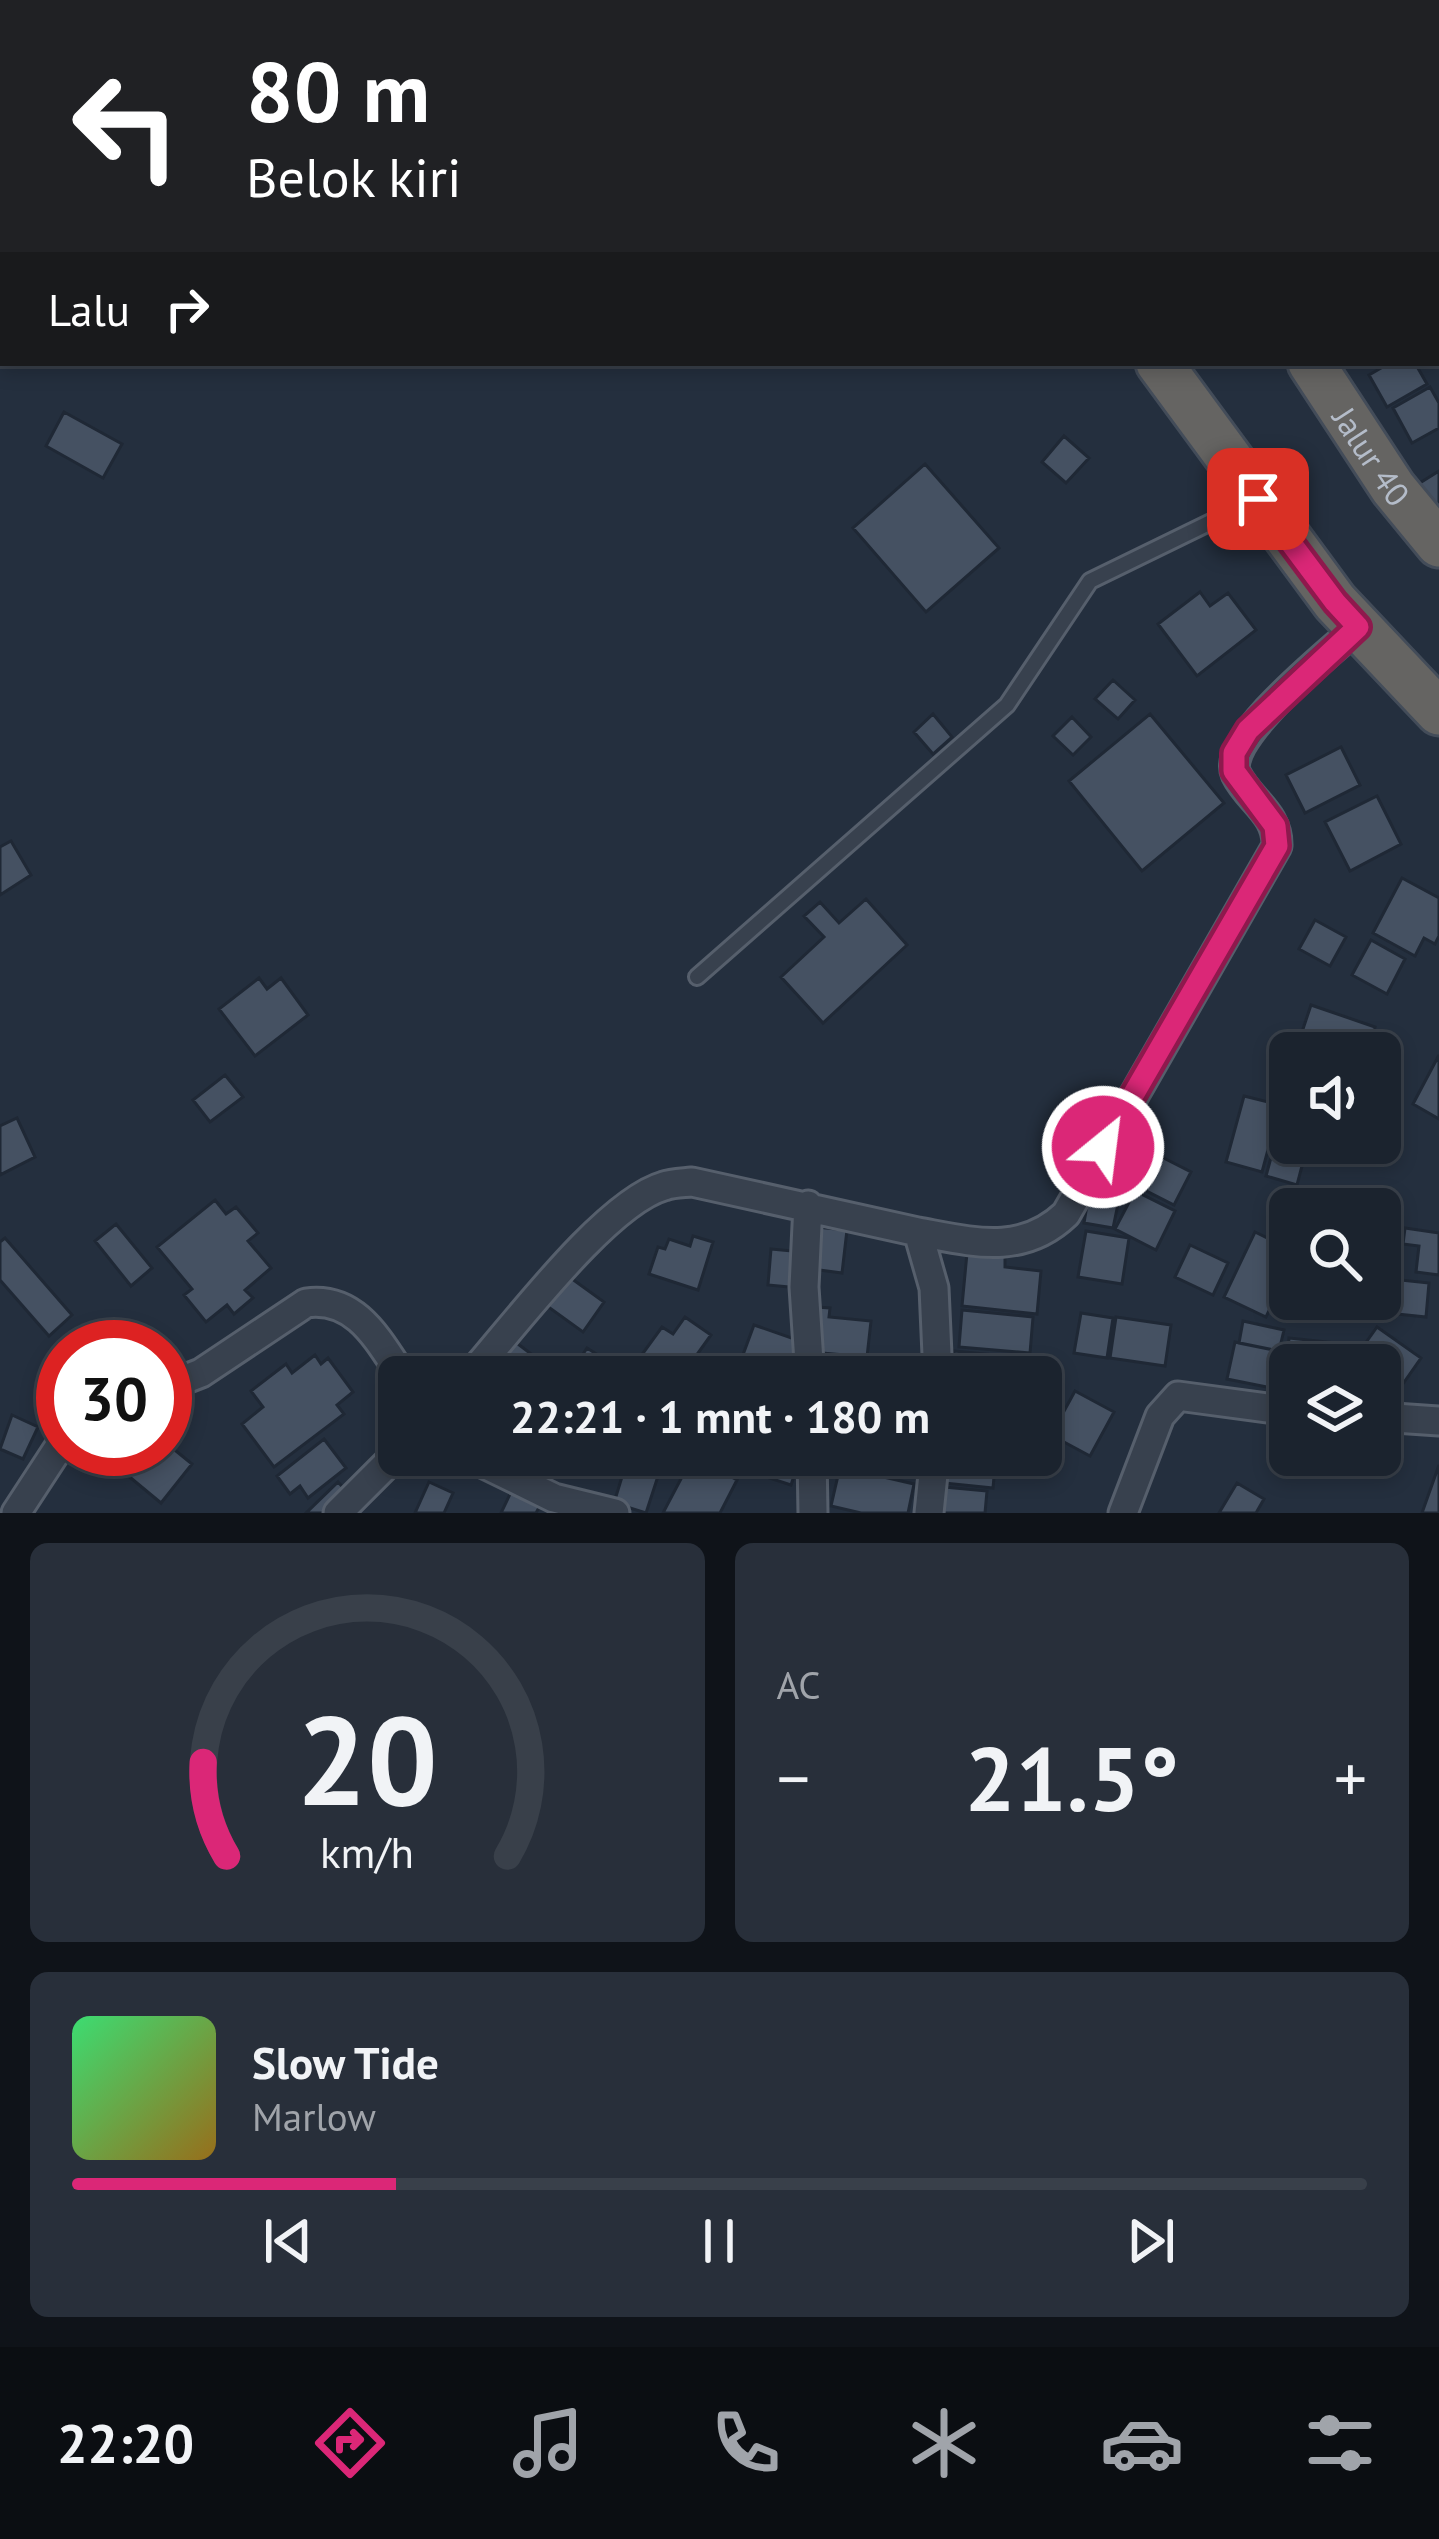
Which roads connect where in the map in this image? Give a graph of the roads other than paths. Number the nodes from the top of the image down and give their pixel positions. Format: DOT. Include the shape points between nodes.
graph roads {
  1 [pos="1161,366"];
  2 [pos="1313,366"];
  3 [pos="1258,499"];
  4 [pos="1439,544"];
  5 [pos="1358,627"];
  6 [pos="1439,712"];
  7 [pos="697,977"];
  8 [pos="808,1205"];
  9 [pos="918,1232"];
  10 [pos="387,1356"];
  11 [pos="488,1356"];
  12 [pos="809,1356"];
  13 [pos="937,1356"];
  14 [pos="192,1376"];
  15 [pos="1269,1408"];
  16 [pos="1401,1418"];
  17 [pos="1439,1421"];
  18 [pos="378,1473"];
  19 [pos="40,1476"];
  20 [pos="509,1476"];
  21 [pos="812,1476"];
  22 [pos="933,1476"];
  23 [pos="609,1512"];
  24 [pos="16,1513"];
  25 [pos="338,1513"];
  26 [pos="813,1513"];
  27 [pos="929,1513"];
  28 [pos="1123,1513"];
  1 -- 3 [label="highway"];
  2 -- 4 [label="highway, Jalur 40"];
  3 -- 5 [label="highway"];
  3 -- 7 [label="lane" via="1090,581 1007,705"];
  5 -- 6 [label="highway"];
  5 -- 9 [label="street" via="1248,730 1234,753 1234,771 1275,826 1277,846 1066,1214 1048,1231 1004,1245"];
  8 -- 9 [label="street"];
  8 -- 11 [label="street" via="692,1182 662,1186 588,1242"];
  8 -- 12 [label="street"];
  9 -- 13 [label="street" via="934,1288"];
  10 -- 14 [label="street" via="358,1318 326,1300 306,1304"];
  15 -- 28 [label="street" via="1178,1396 1160,1416"];
  16 -- 17 [label="street"];
  18 -- 25 [label="street"];
  19 -- 24 [label="street"];
  20 -- 23 [label="street"];
  21 -- 26 [label="street"];
  22 -- 27 [label="street"];
}
